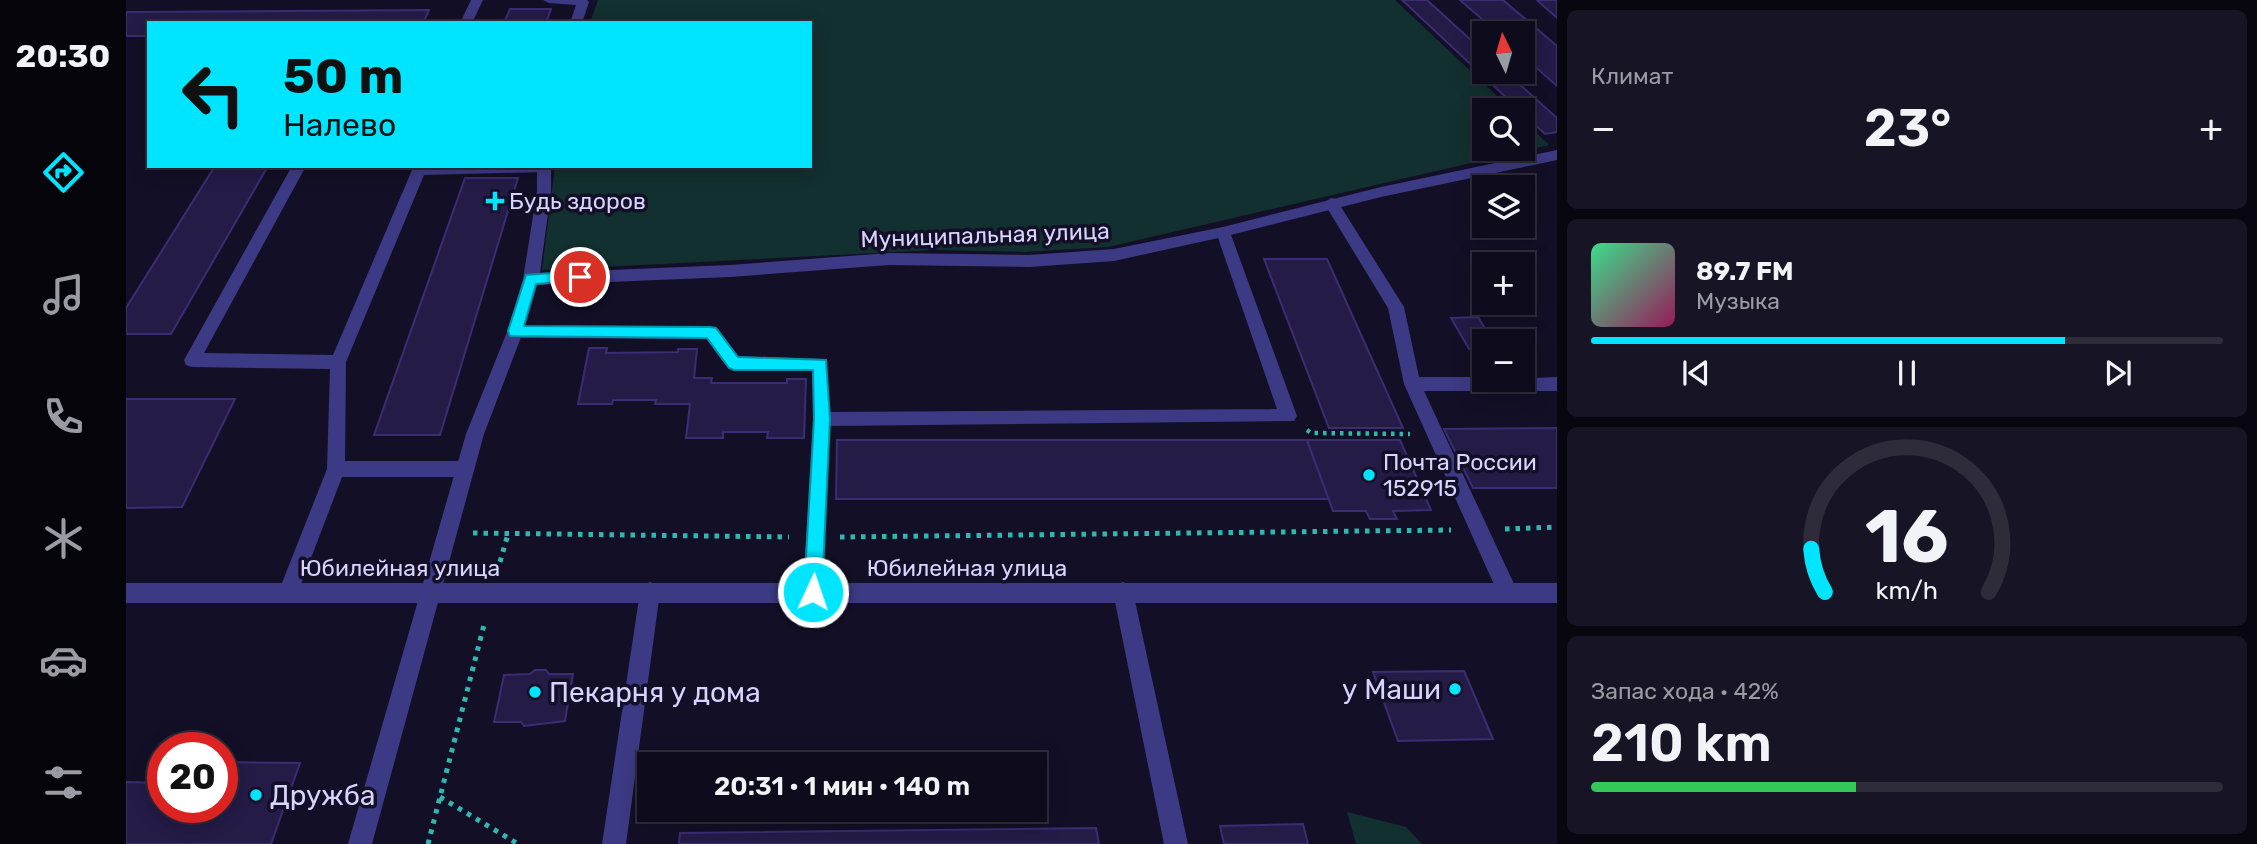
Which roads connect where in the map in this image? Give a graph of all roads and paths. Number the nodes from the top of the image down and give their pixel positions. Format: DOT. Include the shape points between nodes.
graph roads {
  1 [pos="477,0"];
  2 [pos="549,0"];
  3 [pos="583,1"];
  4 [pos="467,21"];
  5 [pos="577,21"];
  6 [pos="1557,155"];
  7 [pos="298,168"];
  8 [pos="419,168"];
  9 [pos="544,168"];
  10 [pos="1331,203"];
  11 [pos="1223,232"];
  12 [pos="531,279"];
  13 [pos="515,331"];
  14 [pos="338,362"];
  15 [pos="1412,384"];
  16 [pos="1557,384"];
  17 [pos="1288,416"];
  18 [pos="822,419"];
  19 [pos="1435,434"];
  20 [pos="336,469"];
  21 [pos="465,469"];
  22 [pos="1557,527"];
  23 [pos="1478,529"];
  24 [pos="447,533"];
  25 [pos="508,534"];
  26 [pos="816,537"];
  27 [pos="500,562"];
  28 [pos="650,592"];
  29 [pos="813,592"];
  30 [pos="1123,592"];
  31 [pos="126,593"];
  32 [pos="288,593"];
  33 [pos="430,593"];
  34 [pos="1508,593"];
  35 [pos="1557,593"];
  36 [pos="485,620"];
  37 [pos="440,796"];
  38 [pos="359,844"];
  39 [pos="428,844"];
  40 [pos="518,844"];
  41 [pos="614,844"];
  42 [pos="1176,844"];
  1 -- 4 [label="street"];
  2 -- 3 [label="street"];
  3 -- 5 [label="street"];
  6 -- 10 [label="street, Муниципальная улица"];
  7 -- 14 [label="street" via="192,360"];
  8 -- 14 [label="street"];
  9 -- 12 [label="street"];
  10 -- 11 [label="street, Муниципальная улица"];
  10 -- 15 [label="street" via="1396,307"];
  11 -- 12 [label="street, Муниципальная улица" via="1114,256 1029,261 901,259"];
  11 -- 17 [label="street"];
  12 -- 13 [label="street"];
  13 -- 18 [label="street" via="710,332 734,363 820,364"];
  13 -- 21 [label="street"];
  14 -- 20 [label="street"];
  15 -- 16 [label="street"];
  15 -- 19 [label="street"];
  17 -- 18 [label="street"];
  17 -- 19 [label="path" via="1311,433"];
  18 -- 26 [label="street"];
  19 -- 23 [label="street"];
  20 -- 21 [label="street"];
  20 -- 32 [label="street"];
  21 -- 24 [label="street"];
  22 -- 23 [label="path"];
  23 -- 26 [label="path"];
  23 -- 34 [label="street"];
  24 -- 25 [label="path"];
  24 -- 33 [label="street"];
  25 -- 26 [label="path"];
  25 -- 27 [label="path"];
  26 -- 29 [label="street"];
  28 -- 29 [label="street, Юбилейная улица"];
  28 -- 33 [label="street, Юбилейная улица"];
  28 -- 41 [label="street"];
  29 -- 30 [label="street, Юбилейная улица"];
  30 -- 34 [label="street, Юбилейная улица"];
  30 -- 42 [label="street"];
  31 -- 32 [label="street, Юбилейная улица"];
  32 -- 33 [label="street, Юбилейная улица"];
  33 -- 38 [label="street"];
  34 -- 35 [label="street, Юбилейная улица"];
  36 -- 37 [label="path"];
  37 -- 39 [label="path"];
  37 -- 40 [label="path"];
}
